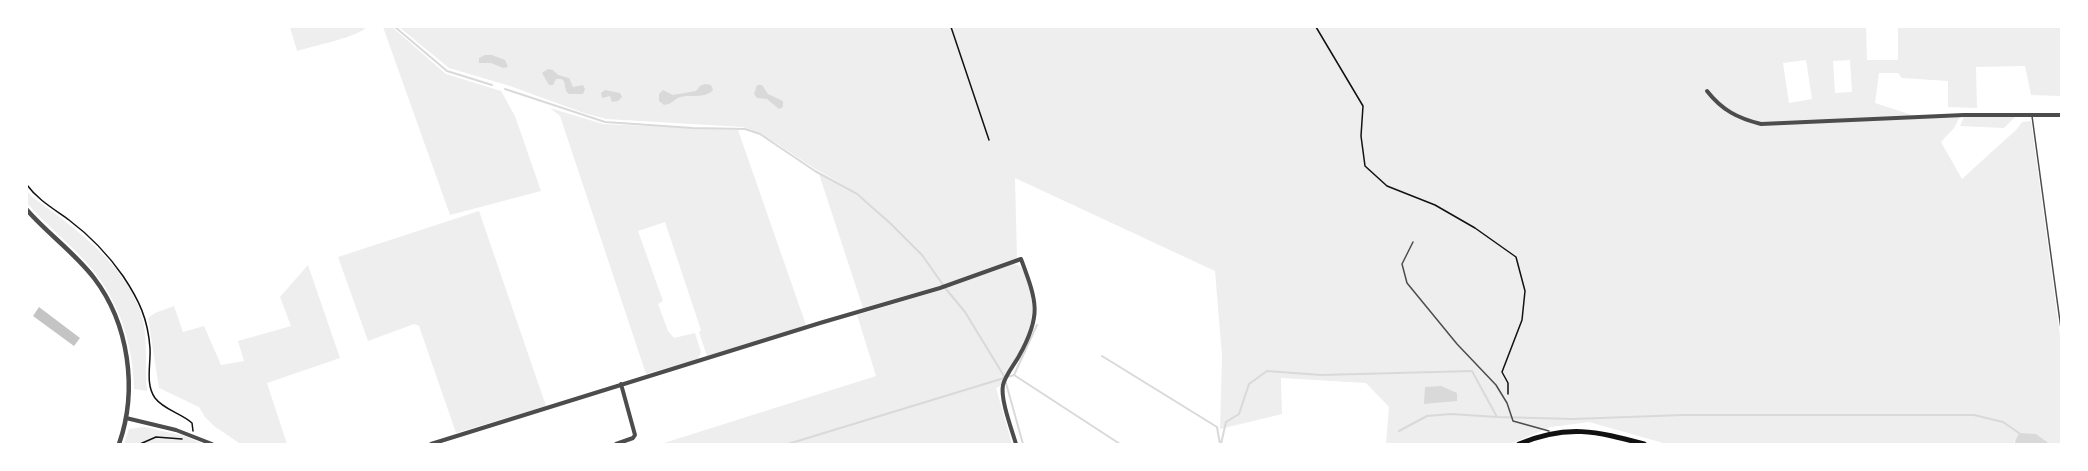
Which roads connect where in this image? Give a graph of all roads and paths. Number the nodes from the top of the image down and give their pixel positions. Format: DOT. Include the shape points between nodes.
graph roads {
  1 [pos="951,27"];
  2 [pos="1316,27"];
  3 [pos="1707,91"];
  4 [pos="2031,114"];
  5 [pos="2061,116"];
  6 [pos="989,140"];
  7 [pos="27,185"];
  8 [pos="27,210"];
  9 [pos="1413,242"];
  10 [pos="2061,329"];
  11 [pos="621,384"];
  12 [pos="1510,412"];
  13 [pos="126,418"];
  14 [pos="1552,432"];
  15 [pos="193,435"];
  16 [pos="445,442"];
  17 [pos="119,444"];
  18 [pos="140,444"];
  19 [pos="212,444"];
  20 [pos="431,444"];
  21 [pos="616,444"];
  22 [pos="1016,444"];
  23 [pos="1520,444"];
  24 [pos="1644,444"];
  1 -- 6 [label="path"];
  2 -- 12 [label="path" via="1363,106 1365,166 1387,186 1435,205 1516,257 1525,291 1522,320 1502,372 1508,383"];
  3 -- 4 [label="street" via="1730,114 1761,124"];
  4 -- 5 [label="street"];
  4 -- 10 [label="lane"];
  7 -- 15 [label="path" via="33,194 71,221 121,273 144,313 151,391 163,406 192,423"];
  8 -- 13 [label="street" via="94,278 117,319 127,358"];
  9 -- 12 [label="lane" via="1402,264 1407,283 1496,385"];
  11 -- 16 [label="street"];
  11 -- 21 [label="street" via="635,435"];
  11 -- 22 [label="street" via="940,288 1021,259 1036,314 1030,337 1003,384"];
  12 -- 14 [label="lane" via="1513,421"];
  13 -- 15 [label="street"];
  13 -- 17 [label="street"];
  14 -- 23 [label="main road"];
  14 -- 24 [label="main road" via="1586,431"];
  15 -- 18 [label="path" via="187,440 156,437"];
  15 -- 19 [label="street"];
  16 -- 20 [label="street"];
}
